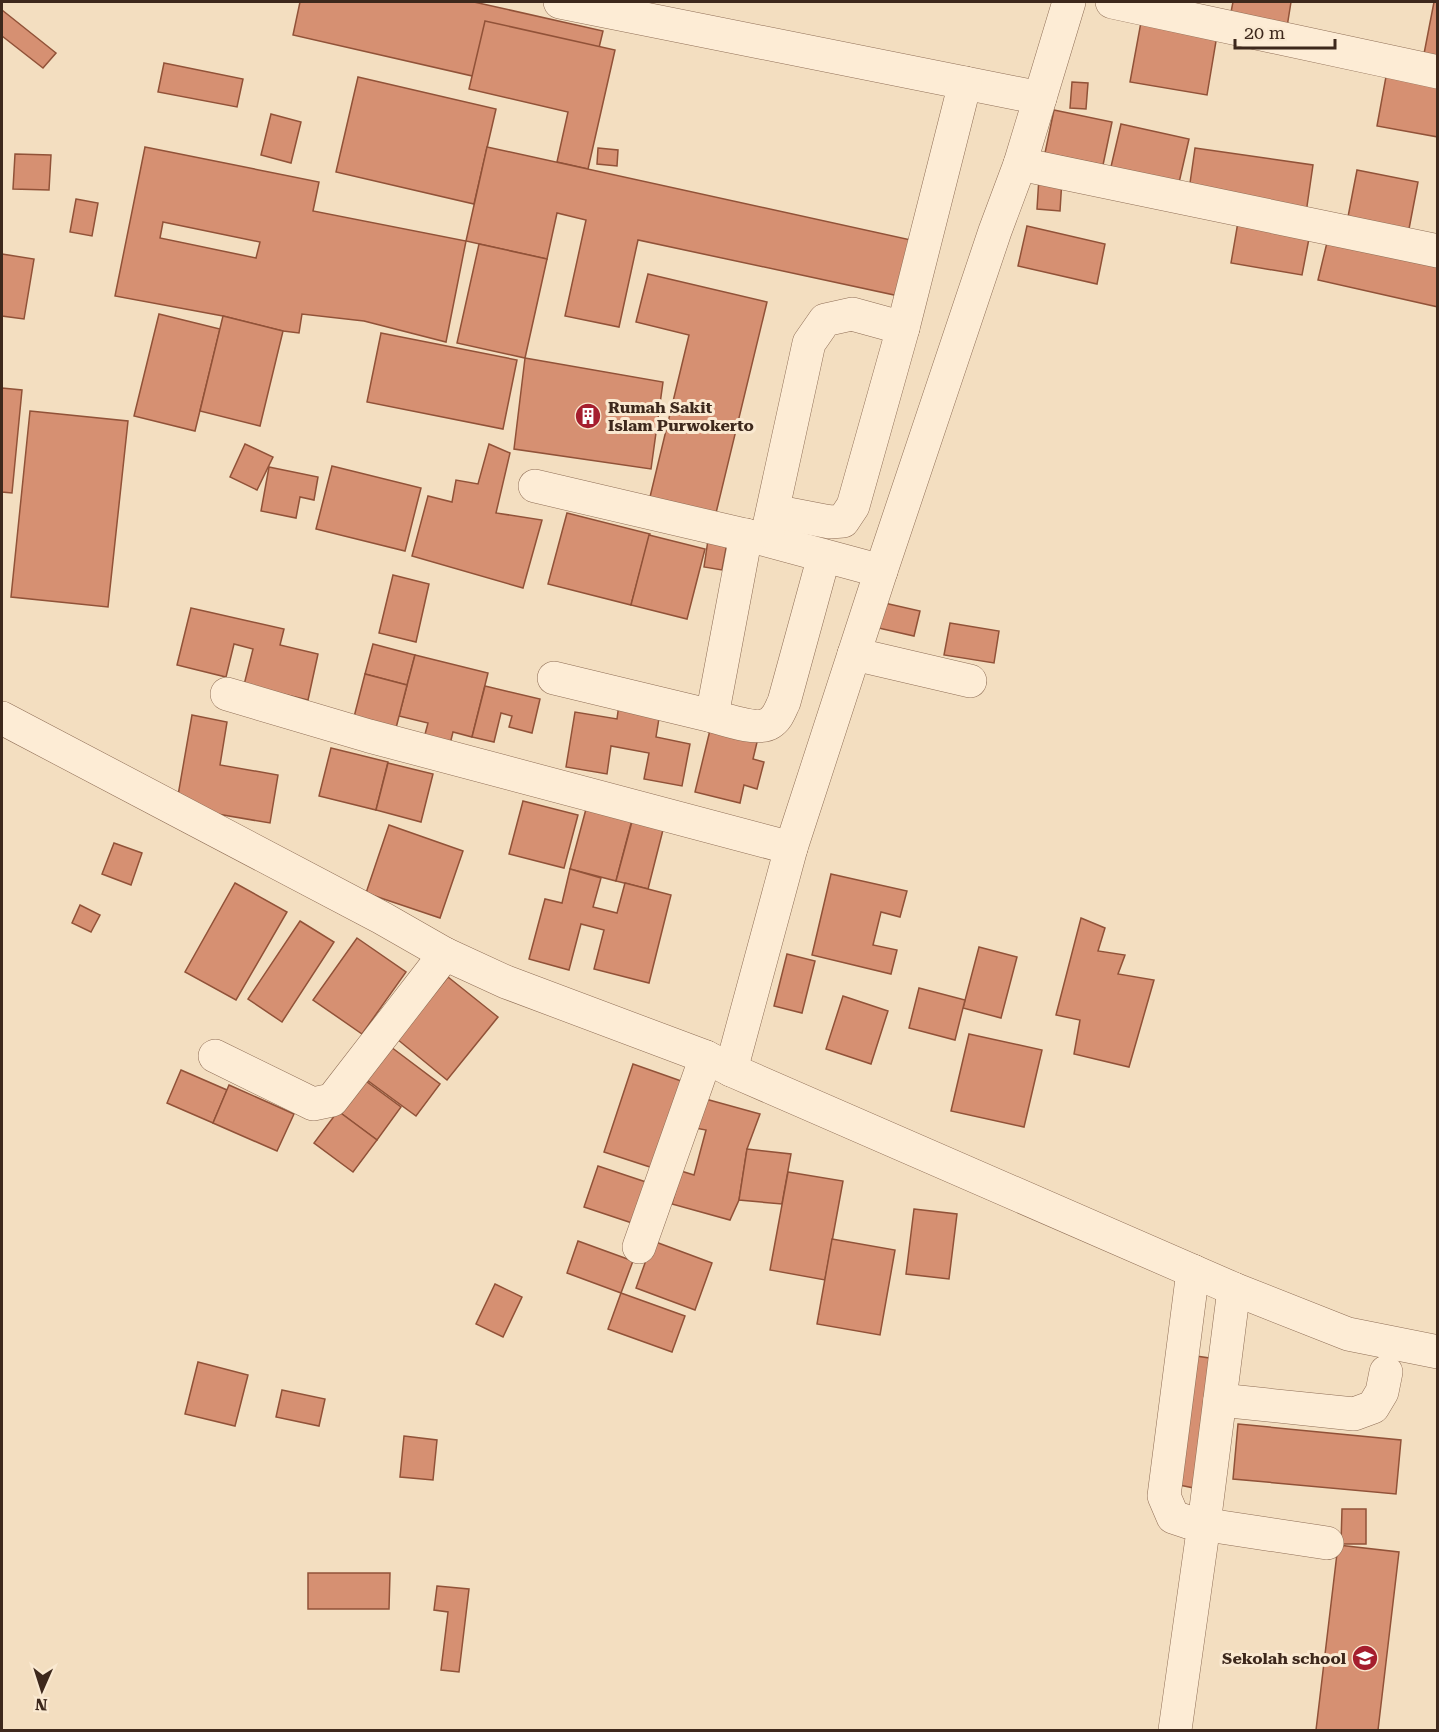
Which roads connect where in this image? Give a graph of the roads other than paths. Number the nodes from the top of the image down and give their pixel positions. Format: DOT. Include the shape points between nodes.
graph roads {
  1 [pos="560,2"];
  2 [pos="1069,2"];
  3 [pos="1112,2"];
  4 [pos="1437,72"];
  5 [pos="965,83"];
  6 [pos="1040,98"];
  7 [pos="1020,164"];
  8 [pos="1437,251"];
  9 [pos="903,328"];
  10 [pos="535,486"];
  11 [pos="762,529"];
  12 [pos="824,556"];
  13 [pos="881,571"];
  14 [pos="854,654"];
  15 [pos="554,678"];
  16 [pos="970,681"];
  17 [pos="226,694"];
  18 [pos="712,717"];
  19 [pos="2,718"];
  20 [pos="791,848"];
  21 [pos="446,954"];
  22 [pos="215,1056"];
  23 [pos="719,1063"];
  24 [pos="639,1247"];
  25 [pos="1193,1271"];
  26 [pos="1234,1289"];
  27 [pos="1437,1352"];
  28 [pos="1386,1372"];
  29 [pos="1220,1400"];
  30 [pos="1204,1524"];
  31 [pos="1327,1543"];
  32 [pos="1175,1731"];
  1 -- 5 [label="street"];
  2 -- 6 [label="street"];
  3 -- 4 [label="street"];
  5 -- 6 [label="street"];
  5 -- 9 [label="street"];
  6 -- 7 [label="street"];
  7 -- 8 [label="street"];
  7 -- 13 [label="street"];
  9 -- 11 [label="street" via="852,506 843,521"];
  9 -- 11 [label="street" via="852,314 825,320 809,343"];
  10 -- 11 [label="street"];
  11 -- 12 [label="street"];
  11 -- 18 [label="street"];
  12 -- 13 [label="street"];
  12 -- 18 [label="street" via="778,716 769,724 757,726"];
  13 -- 14 [label="street"];
  14 -- 16 [label="street"];
  14 -- 20 [label="street"];
  15 -- 18 [label="street"];
  17 -- 20 [label="street"];
  19 -- 21 [label="street"];
  20 -- 23 [label="street"];
  21 -- 22 [label="street" via="332,1100 313,1104"];
  21 -- 23 [label="street" via="506,982"];
  23 -- 24 [label="street"];
  23 -- 25 [label="street"];
  25 -- 26 [label="street"];
  25 -- 30 [label="street" via="1164,1496 1173,1516"];
  26 -- 27 [label="street" via="1348,1334"];
  26 -- 29 [label="street"];
  28 -- 29 [label="street" via="1382,1392 1373,1407 1354,1414"];
  29 -- 30 [label="street"];
  30 -- 31 [label="street"];
  30 -- 32 [label="street"];
}
